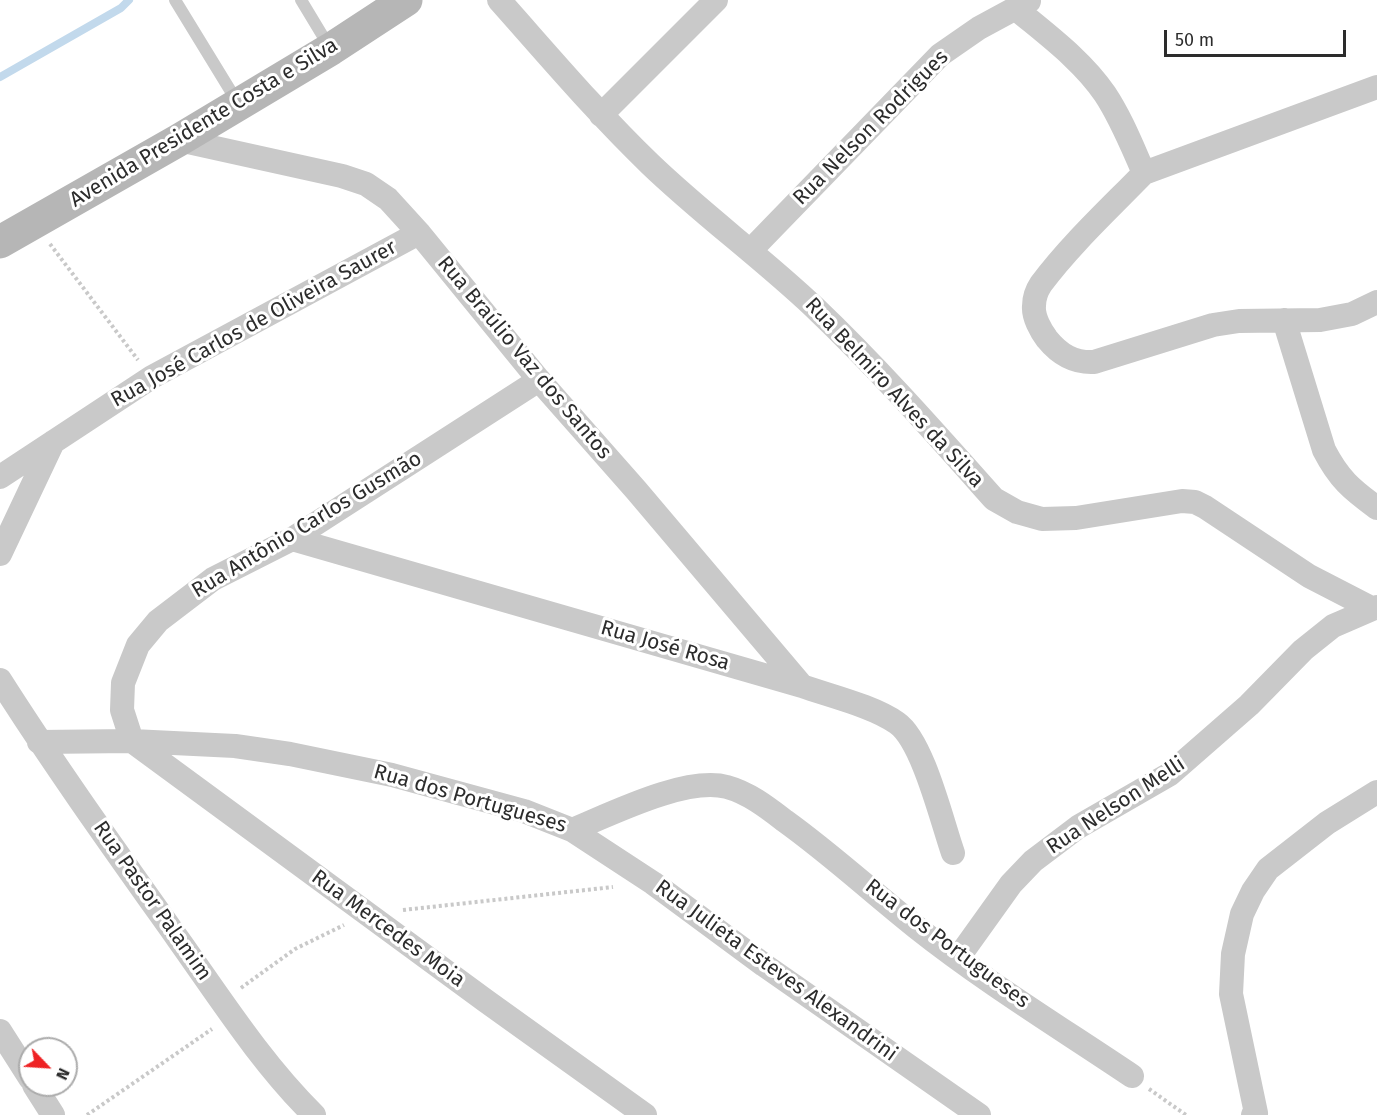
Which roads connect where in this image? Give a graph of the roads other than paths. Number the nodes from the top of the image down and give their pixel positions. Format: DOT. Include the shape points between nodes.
graph roads {
  1 [pos="175,0"];
  2 [pos="301,0"];
  3 [pos="406,0"];
  4 [pos="498,0"];
  5 [pos="716,0"];
  6 [pos="1023,4"];
  7 [pos="331,49"];
  8 [pos="1377,87"];
  9 [pos="239,104"];
  10 [pos="601,115"];
  11 [pos="178,140"];
  12 [pos="1144,173"];
  13 [pos="419,233"];
  14 [pos="0,242"];
  15 [pos="751,250"];
  16 [pos="1377,302"];
  17 [pos="1284,320"];
  18 [pos="538,380"];
  19 [pos="53,442"];
  20 [pos="0,477"];
  21 [pos="1377,508"];
  22 [pos="292,539"];
  23 [pos="0,554"];
  24 [pos="1374,608"];
  25 [pos="0,680"];
  26 [pos="802,686"];
  27 [pos="132,741"];
  28 [pos="39,742"];
  29 [pos="1377,792"];
  30 [pos="572,830"];
  31 [pos="952,853"];
  32 [pos="958,958"];
  33 [pos="0,1031"];
  34 [pos="18,1059"];
  35 [pos="1132,1076"];
  36 [pos="42,1097"];
  37 [pos="53,1115"];
  38 [pos="314,1115"];
  39 [pos="645,1115"];
  40 [pos="979,1115"];
  41 [pos="1253,1115"];
  1 -- 9 [label="lane"];
  2 -- 7 [label="lane"];
  3 -- 7 [label="street, Avenida Presidente Costa e Silva"];
  4 -- 10 [label="street, Rua Belmiro Alves da Silva"];
  5 -- 10 [label="street"];
  6 -- 12 [label="street" via="1105,94"];
  6 -- 15 [label="street, Rua Nelson Rodrigues" via="940,55"];
  7 -- 9 [label="street, Avenida Presidente Costa e Silva"];
  8 -- 12 [label="street"];
  9 -- 11 [label="street, Avenida Presidente Costa e Silva"];
  10 -- 15 [label="street, Rua Belmiro Alves da Silva" via="651,165"];
  11 -- 13 [label="street, Rua Braúlio Vaz dos Santos" via="366,184 388,199"];
  11 -- 14 [label="street, Avenida Presidente Costa e Silva"];
  12 -- 17 [label="street" via="1040,286 1035,316 1055,349 1068,358 1094,362 1213,325"];
  13 -- 18 [label="street, Rua Braúlio Vaz dos Santos"];
  13 -- 19 [label="street, Rua José Carlos de Oliveira Saurer" via="152,377"];
  15 -- 24 [label="street, Rua Belmiro Alves da Silva" via="884,376 994,499 1017,512 1042,519 1195,502 1309,576"];
  16 -- 17 [label="street" via="1352,314 1320,320"];
  17 -- 21 [label="street" via="1323,450 1349,487"];
  18 -- 22 [label="street, Rua Antônio Carlos Gusmão"];
  18 -- 26 [label="street, Rua Braúlio Vaz dos Santos"];
  19 -- 20 [label="street, Rua José Carlos de Oliveira Saurer"];
  19 -- 23 [label="street"];
  22 -- 26 [label="street, Rua José Rosa"];
  22 -- 27 [label="street, Rua Antônio Carlos Gusmão" via="213,579 158,621 138,645 123,683 122,710"];
  24 -- 32 [label="street, Rua Nelson Melli" via="1334,626 1303,650 1249,705 1170,774 1078,827 1033,861 1011,884"];
  25 -- 28 [label="street, Rua Pastor Palamim"];
  26 -- 31 [label="street, Rua José Rosa" via="879,713 898,723 908,734 927,774"];
  27 -- 28 [label="street, Rua dos Portugueses"];
  27 -- 30 [label="street, Rua dos Portugueses" via="235,746 290,754 392,775 524,811"];
  27 -- 39 [label="street, Rua Mercedes Moia"];
  28 -- 38 [label="street, Rua Pastor Palamim" via="228,1008 289,1089"];
  29 -- 41 [label="street" via="1327,823 1269,869 1242,914 1233,954 1231,994 1256,1113"];
  30 -- 32 [label="street, Rua dos Portugueses" via="678,790 706,784 728,787 756,800 826,851"];
  30 -- 40 [label="street, Rua Julieta Esteves Alexandrini" via="653,883"];
  32 -- 35 [label="street, Rua dos Portugueses"];
  33 -- 34 [label="street"];
  36 -- 37 [label="street"];
}
